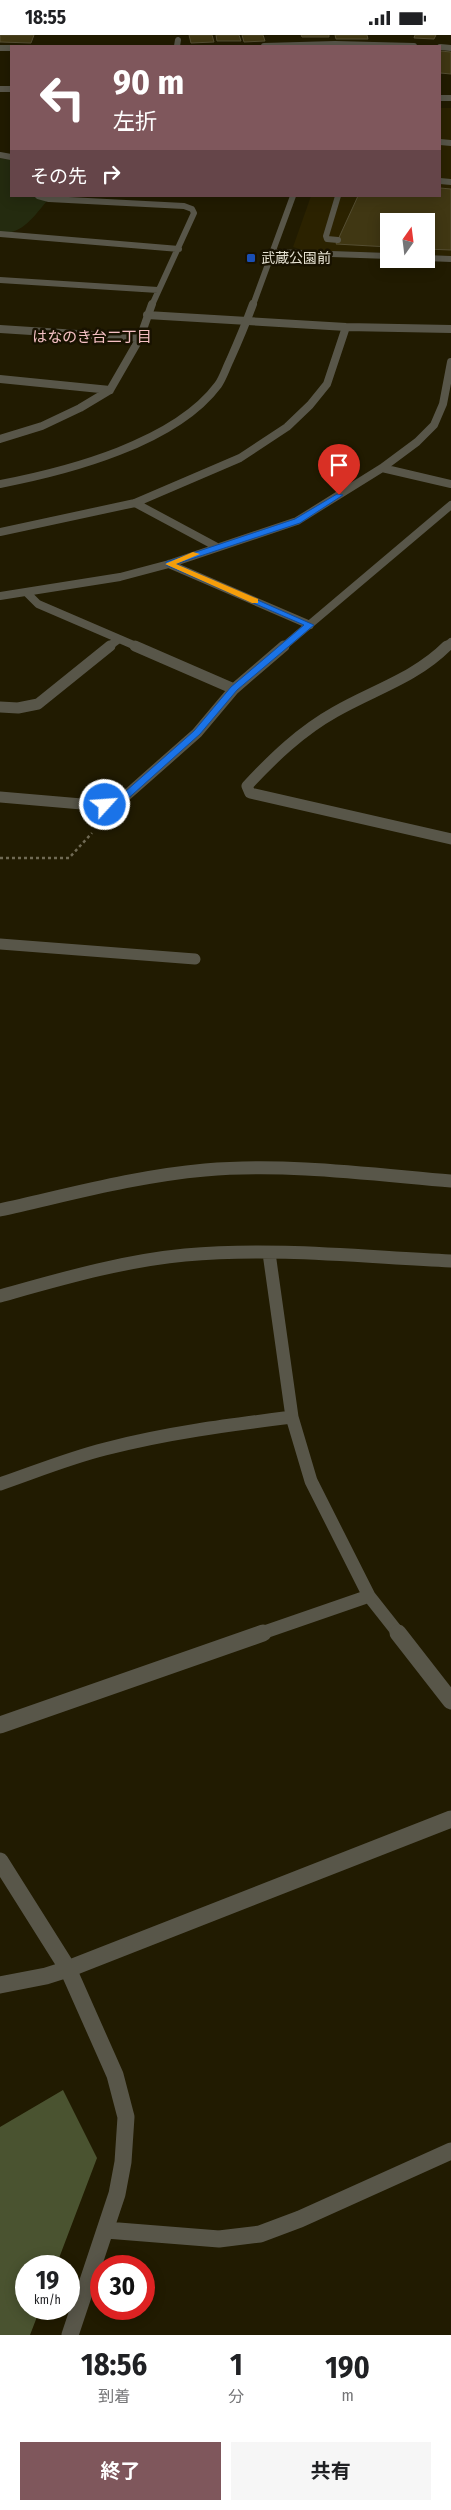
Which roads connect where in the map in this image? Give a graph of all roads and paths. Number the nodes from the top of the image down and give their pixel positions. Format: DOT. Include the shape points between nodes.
graph roads {
  1 [pos="276,43"];
  2 [pos="335,45"];
  3 [pos="405,45"];
  4 [pos="42,197"];
  5 [pos="293,197"];
  6 [pos="338,197"];
  7 [pos="0,234"];
  8 [pos="338,240"];
  9 [pos="179,249"];
  10 [pos="274,252"];
  11 [pos="380,256"];
  12 [pos="435,258"];
  13 [pos="451,259"];
  14 [pos="0,280"];
  15 [pos="158,291"];
  16 [pos="147,315"];
  17 [pos="247,321"];
  18 [pos="346,327"];
  19 [pos="0,329"];
  20 [pos="451,329"];
  21 [pos="140,338"];
  22 [pos="451,362"];
  23 [pos="0,379"];
  24 [pos="110,389"];
  25 [pos="0,439"];
  26 [pos="382,468"];
  27 [pos="0,484"];
  28 [pos="451,485"];
  29 [pos="135,503"];
  30 [pos="451,505"];
  31 [pos="0,532"];
  32 [pos="217,547"];
  33 [pos="169,564"];
  34 [pos="27,593"];
  35 [pos="0,596"];
  36 [pos="310,625"];
  37 [pos="119,639"];
  38 [pos="449,648"];
  39 [pos="234,689"];
  40 [pos="0,707"];
  41 [pos="0,797"];
  42 [pos="113,805"];
  43 [pos="451,839"];
  44 [pos="0,859"];
  45 [pos="0,944"];
  46 [pos="195,959"];
  47 [pos="451,1181"];
  48 [pos="0,1210"];
  49 [pos="269,1253"];
  50 [pos="451,1261"];
  51 [pos="0,1296"];
  52 [pos="292,1417"];
  53 [pos="0,1484"];
  54 [pos="369,1595"];
  55 [pos="451,1701"];
  56 [pos="0,1725"];
  57 [pos="451,1819"];
  58 [pos="0,1861"];
  59 [pos="68,1969"];
  60 [pos="0,1985"];
  61 [pos="451,2151"];
  62 [pos="106,2230"];
  63 [pos="70,2335"];
  1 -- 2 [label="street"];
  2 -- 3 [label="street"];
  4 -- 9 [label="street" via="192,209 194,213"];
  5 -- 10 [label="street"];
  6 -- 8 [label="street" via="326,239"];
  7 -- 9 [label="street"];
  9 -- 15 [label="street"];
  10 -- 11 [label="street"];
  10 -- 17 [label="street"];
  12 -- 13 [label="street"];
  14 -- 15 [label="street"];
  15 -- 16 [label="street"];
  16 -- 17 [label="street"];
  16 -- 21 [label="street"];
  17 -- 18 [label="street"];
  17 -- 27 [label="street" via="219,384 194,409 165,429 109,455 53,474"];
  18 -- 20 [label="street"];
  18 -- 29 [label="street" via="327,384 287,427 240,458"];
  19 -- 21 [label="street"];
  21 -- 24 [label="street"];
  22 -- 26 [label="street" via="443,404 434,425"];
  23 -- 24 [label="street"];
  24 -- 25 [label="street" via="42,426"];
  26 -- 28 [label="street"];
  26 -- 32 [label="street" via="297,521"];
  29 -- 31 [label="street"];
  29 -- 32 [label="street"];
  30 -- 36 [label="street"];
  32 -- 33 [label="street"];
  33 -- 34 [label="street" via="120,577"];
  33 -- 36 [label="street"];
  34 -- 35 [label="street"];
  34 -- 37 [label="street" via="38,604"];
  36 -- 39 [label="street"];
  37 -- 39 [label="street"];
  37 -- 40 [label="street" via="38,704"];
  38 -- 43 [label="street" via="416,672 333,713 270,760 248,786 250,793"];
  39 -- 42 [label="street" via="197,733"];
  41 -- 42 [label="street"];
  42 -- 44 [label="path" via="105,819 69,858"];
  45 -- 46 [label="street"];
  47 -- 48 [label="street" via="276,1168 205,1170 131,1181"];
  49 -- 50 [label="street"];
  49 -- 51 [label="street" via="211,1253 149,1259 101,1268"];
  49 -- 52 [label="street"];
  52 -- 53 [label="street" via="227,1425 103,1449"];
  52 -- 54 [label="street" via="311,1481"];
  54 -- 55 [label="street"];
  54 -- 56 [label="street"];
  57 -- 59 [label="street"];
  58 -- 59 [label="street"];
  59 -- 60 [label="street"];
  59 -- 62 [label="street" via="115,2075 126,2117 123,2162"];
  61 -- 62 [label="street" via="260,2234 219,2239"];
  62 -- 63 [label="street"];
}
